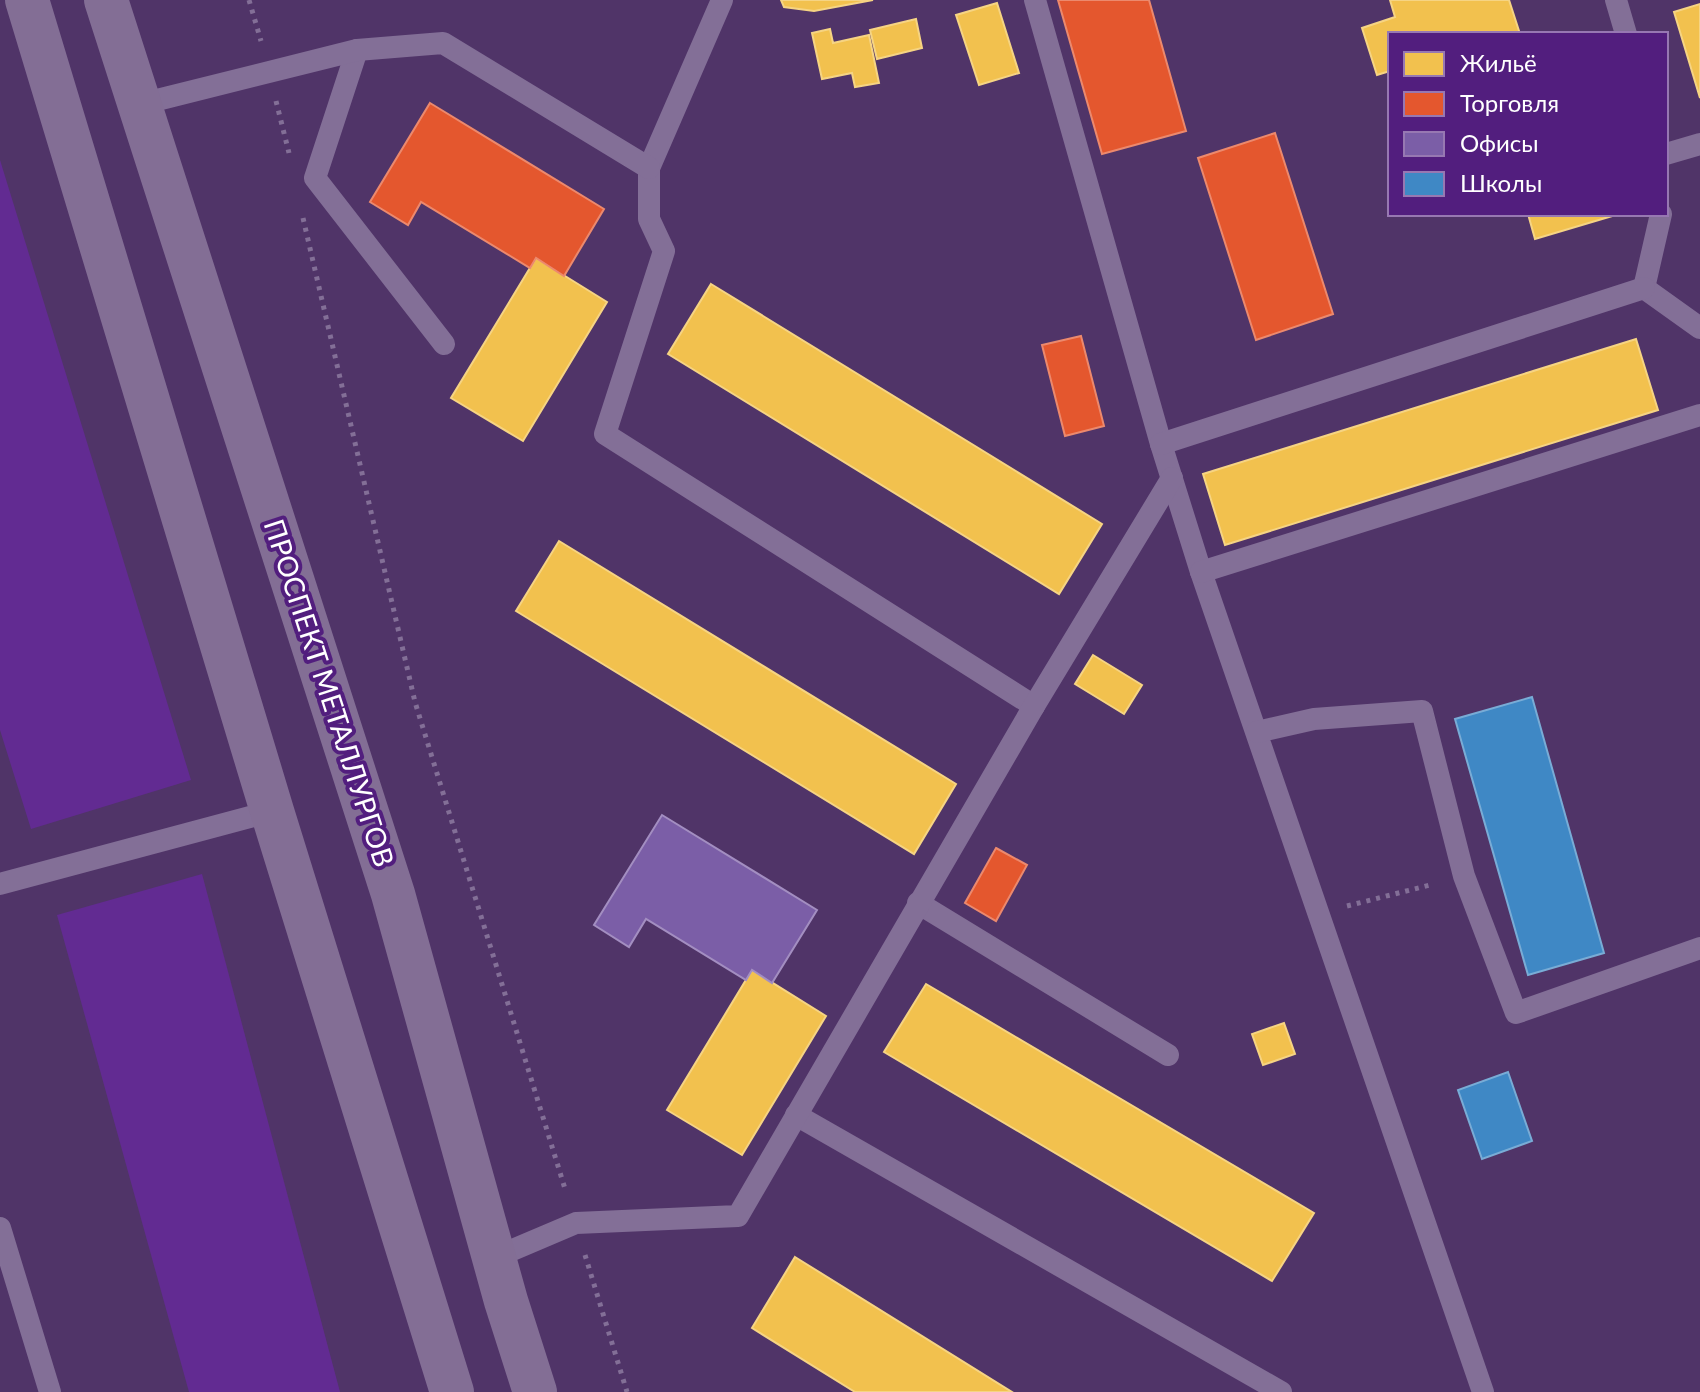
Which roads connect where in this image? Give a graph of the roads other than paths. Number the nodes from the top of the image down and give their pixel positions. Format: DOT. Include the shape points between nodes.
graph roads {
  1 [pos="27,0"];
  2 [pos="106,0"];
  3 [pos="722,0"];
  4 [pos="1035,0"];
  5 [pos="1616,0"];
  6 [pos="1625,32"];
  7 [pos="357,50"];
  8 [pos="141,104"];
  9 [pos="1700,144"];
  10 [pos="1668,153"];
  11 [pos="649,168"];
  12 [pos="1661,216"];
  13 [pos="1644,288"];
  14 [pos="1700,328"];
  15 [pos="444,344"];
  16 [pos="1700,415"];
  17 [pos="1161,444"];
  18 [pos="1172,478"];
  19 [pos="1201,572"];
  20 [pos="1034,706"];
  21 [pos="1257,732"];
  22 [pos="272,811"];
  23 [pos="0,884"];
  24 [pos="918,903"];
  25 [pos="1700,948"];
  26 [pos="1168,1055"];
  27 [pos="796,1115"];
  28 [pos="0,1228"];
  29 [pos="496,1257"];
  30 [pos="50,1392"];
  31 [pos="452,1392"];
  32 [pos="535,1392"];
  33 [pos="1281,1392"];
  34 [pos="1483,1392"];
  1 -- 22 [label="main road"];
  2 -- 8 [label="main road, ПРОСПЕКТ МЕТАЛЛУРГОВ"];
  3 -- 11 [label="lane"];
  4 -- 17 [label="lane"];
  5 -- 6 [label="lane"];
  7 -- 8 [label="lane"];
  7 -- 11 [label="lane" via="443,43"];
  7 -- 15 [label="lane" via="315,178"];
  8 -- 29 [label="main road, ПРОСПЕКТ МЕТАЛЛУРГОВ" via="393,894"];
  9 -- 10 [label="lane"];
  11 -- 20 [label="lane" via="649,219 664,251 605,434"];
  12 -- 13 [label="lane"];
  13 -- 14 [label="lane"];
  13 -- 17 [label="lane"];
  16 -- 19 [label="lane"];
  17 -- 18 [label="lane"];
  18 -- 19 [label="lane"];
  18 -- 20 [label="lane"];
  19 -- 21 [label="lane"];
  20 -- 24 [label="lane"];
  21 -- 25 [label="lane" via="1314,719 1422,711 1464,876 1516,1013"];
  21 -- 34 [label="lane"];
  22 -- 23 [label="lane"];
  22 -- 31 [label="main road"];
  24 -- 26 [label="lane"];
  24 -- 27 [label="lane"];
  27 -- 29 [label="lane" via="738,1216 576,1223"];
  27 -- 33 [label="lane"];
  28 -- 30 [label="lane"];
  29 -- 32 [label="main road, ПРОСПЕКТ МЕТАЛЛУРГОВ"];
}
